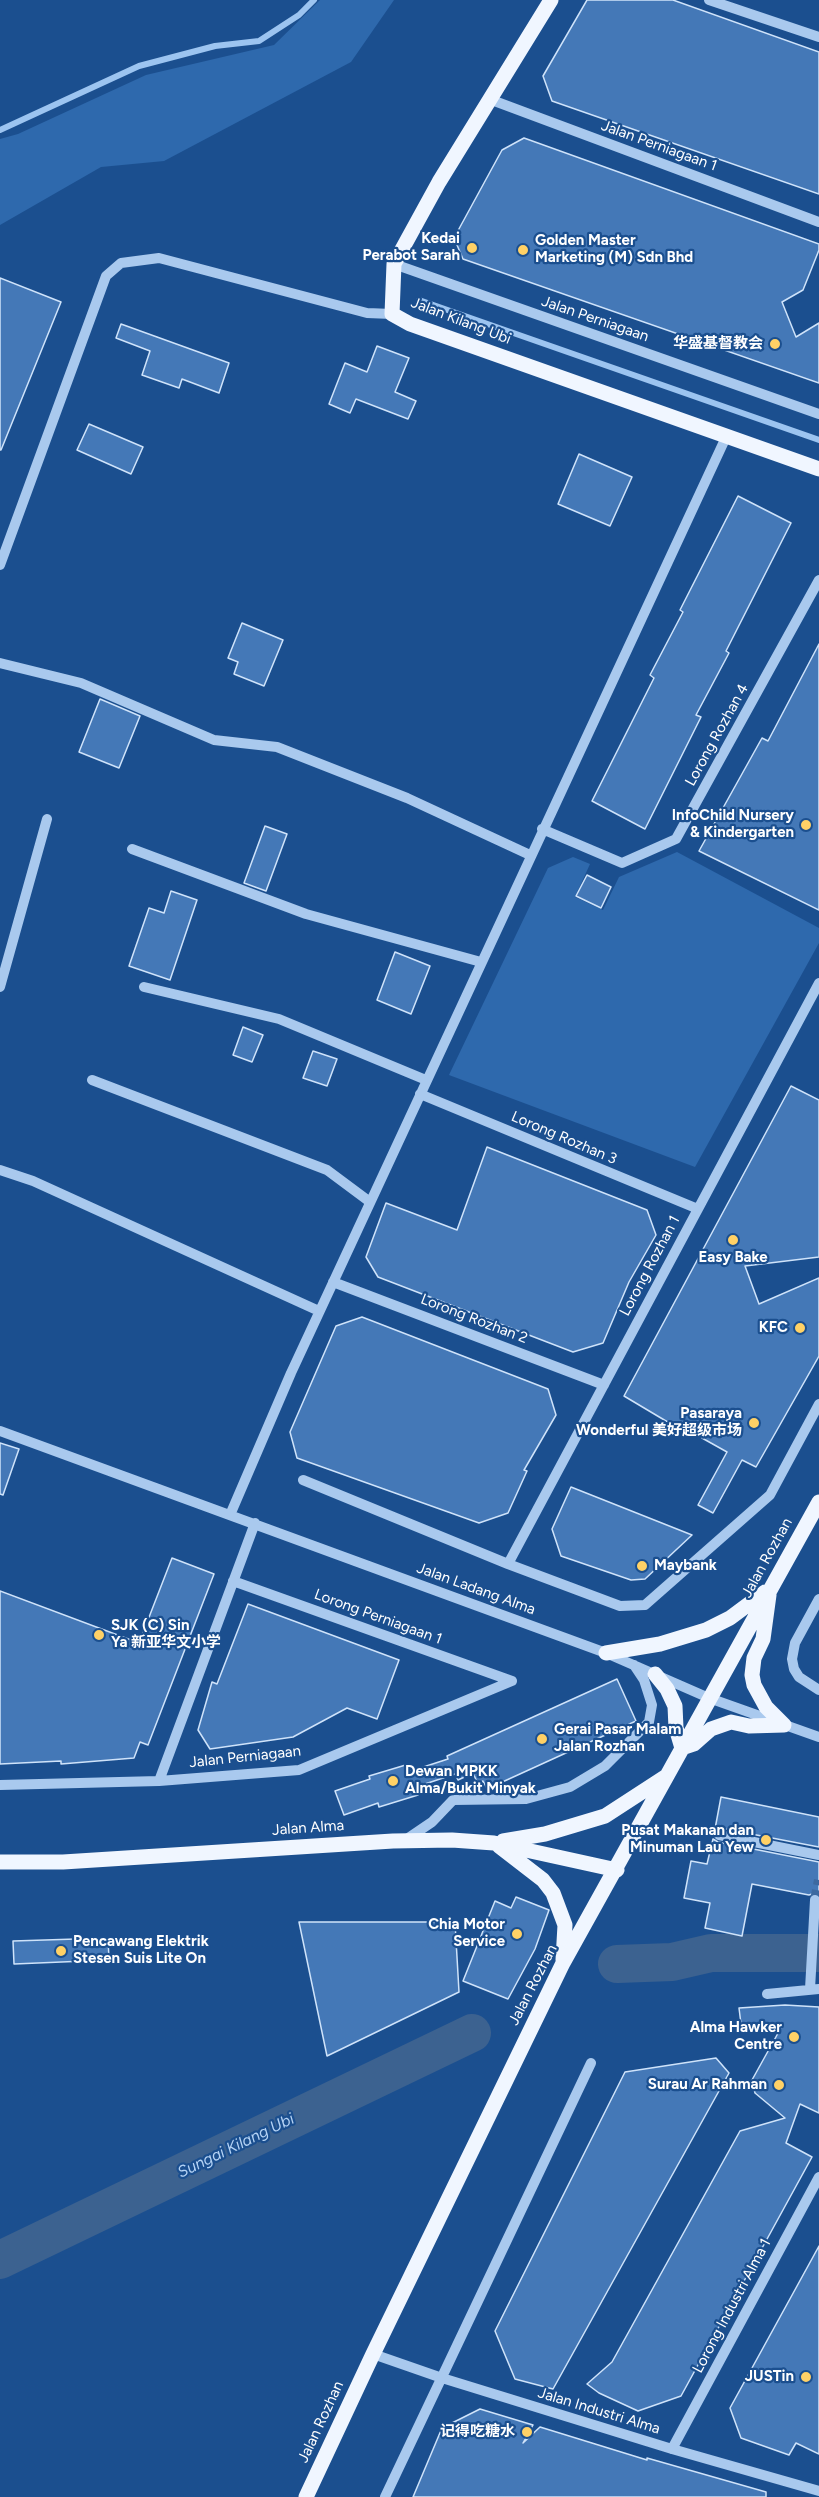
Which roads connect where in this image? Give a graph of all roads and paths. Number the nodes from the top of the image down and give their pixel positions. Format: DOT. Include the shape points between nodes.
graph roads {
  1 [pos="551,0"];
  2 [pos="709,0"];
  3 [pos="819,37"];
  4 [pos="489,99"];
  5 [pos="819,222"];
  6 [pos="394,264"];
  7 [pos="392,314"];
  8 [pos="819,414"];
  9 [pos="727,435"];
  10 [pos="819,469"];
  11 [pos="0,565"];
  12 [pos="819,580"];
  13 [pos="0,663"];
  14 [pos="47,819"];
  15 [pos="542,829"];
  16 [pos="132,849"];
  17 [pos="530,855"];
  18 [pos="481,962"];
  19 [pos="819,983"];
  20 [pos="0,987"];
  21 [pos="144,987"];
  22 [pos="92,1080"];
  23 [pos="426,1080"];
  24 [pos="420,1094"];
  25 [pos="0,1170"];
  26 [pos="370,1202"];
  27 [pos="698,1209"];
  28 [pos="333,1282"];
  29 [pos="319,1311"];
  30 [pos="604,1385"];
  31 [pos="819,1404"];
  32 [pos="0,1431"];
  33 [pos="303,1480"];
  34 [pos="819,1502"];
  35 [pos="231,1515"];
  36 [pos="255,1523"];
  37 [pos="508,1564"];
  38 [pos="233,1581"];
  39 [pos="770,1589"];
  40 [pos="819,1599"];
  41 [pos="606,1653"];
  42 [pos="634,1665"];
  43 [pos="655,1674"];
  44 [pos="512,1681"];
  45 [pos="819,1690"];
  46 [pos="709,1698"];
  47 [pos="784,1725"];
  48 [pos="819,1737"];
  49 [pos="682,1748"];
  50 [pos="667,1776"];
  51 [pos="159,1781"];
  52 [pos="0,1785"];
  53 [pos="719,1835"];
  54 [pos="404,1841"];
  55 [pos="494,1843"];
  56 [pos="819,1855"];
  57 [pos="0,1862"];
  58 [pos="616,1870"];
  59 [pos="815,1900"];
  60 [pos="563,1963"];
  61 [pos="814,1989"];
  62 [pos="767,1994"];
  63 [pos="591,2063"];
  64 [pos="819,2177"];
  65 [pos="372,2354"];
  66 [pos="442,2378"];
  67 [pos="672,2449"];
  68 [pos="819,2491"];
  69 [pos="306,2497"];
  70 [pos="385,2497"];
  1 -- 4 [label="main road, Jalan Kilang Ubi"];
  2 -- 3 [label="street"];
  4 -- 5 [label="street, Jalan Perniagaan 1"];
  4 -- 6 [label="main road, Jalan Kilang Ubi"];
  6 -- 7 [label="main road, Jalan Kilang Ubi"];
  6 -- 8 [label="street, Jalan Perniagaan"];
  7 -- 9 [label="main road, Jalan Kilang Ubi" via="421,328"];
  7 -- 11 [label="street" via="367,313 159,258 121,263 106,276"];
  9 -- 10 [label="main road, Jalan Kilang Ubi"];
  9 -- 15 [label="street"];
  12 -- 15 [label="street, Lorong Rozhan 4" via="676,839 622,863"];
  13 -- 17 [label="street" via="81,683 214,740 278,747 407,798"];
  14 -- 20 [label="street"];
  15 -- 17 [label="street"];
  16 -- 18 [label="street" via="306,914"];
  17 -- 18 [label="street"];
  18 -- 23 [label="street"];
  19 -- 27 [label="street, Lorong Rozhan 1"];
  21 -- 23 [label="street" via="279,1019"];
  22 -- 26 [label="street" via="327,1170"];
  23 -- 24 [label="street"];
  24 -- 26 [label="street"];
  24 -- 27 [label="street, Lorong Rozhan 3"];
  25 -- 29 [label="street" via="33,1181"];
  26 -- 28 [label="street"];
  27 -- 30 [label="street, Lorong Rozhan 1"];
  28 -- 29 [label="street"];
  28 -- 30 [label="street, Lorong Rozhan 2"];
  29 -- 35 [label="street"];
  30 -- 37 [label="street, Lorong Rozhan 1"];
  31 -- 37 [label="street, Jalan Rozhan" via="770,1495 645,1605 620,1606"];
  32 -- 35 [label="street, Jalan Ladang Alma"];
  33 -- 37 [label="street, Jalan Rozhan"];
  34 -- 39 [label="main road, Jalan Rozhan"];
  35 -- 36 [label="street, Jalan Ladang Alma"];
  36 -- 38 [label="street"];
  36 -- 41 [label="street, Jalan Ladang Alma"];
  38 -- 44 [label="street, Lorong Perniagaan 1"];
  38 -- 51 [label="street"];
  39 -- 41 [label="main road" via="706,1630 660,1644"];
  39 -- 46 [label="main road, Jalan Rozhan"];
  39 -- 47 [label="main road" via="763,1639 754,1658 752,1675 766,1707"];
  40 -- 45 [label="street" via="795,1643 792,1659 799,1677"];
  41 -- 42 [label="street, Jalan Ladang Alma"];
  42 -- 43 [label="street, Jalan Ladang Alma"];
  42 -- 54 [label="street" via="652,1705 649,1722 605,1766 570,1787 526,1799 453,1800 432,1822"];
  43 -- 46 [label="street, Jalan Ladang Alma"];
  43 -- 49 [label="main road" via="675,1706"];
  44 -- 51 [label="street, Jalan Perniagaan" via="299,1770"];
  46 -- 47 [label="street, Jalan Ladang Alma"];
  46 -- 49 [label="main road, Jalan Rozhan"];
  47 -- 48 [label="street, Jalan Ladang Alma"];
  47 -- 49 [label="main road" via="731,1722 711,1729 694,1744"];
  49 -- 50 [label="main road, Jalan Rozhan"];
  50 -- 55 [label="main road" via="605,1816 545,1834"];
  50 -- 58 [label="main road, Jalan Rozhan"];
  51 -- 52 [label="street, Jalan Perniagaan"];
  53 -- 56 [label="street"];
  54 -- 55 [label="main road, Jalan Alma"];
  54 -- 57 [label="main road, Jalan Alma" via="63,1862"];
  55 -- 58 [label="main road, Jalan Alma"];
  55 -- 60 [label="main road" via="543,1880 553,1893 565,1925"];
  58 -- 60 [label="main road, Jalan Rozhan"];
  59 -- 61 [label="street" via="811,1974"];
  60 -- 65 [label="main road, Jalan Rozhan"];
  61 -- 62 [label="street"];
  63 -- 66 [label="street"];
  64 -- 67 [label="street, Lorong Industri Alma 1"];
  65 -- 66 [label="street, Jalan Industri Alma"];
  65 -- 69 [label="main road, Jalan Rozhan"];
  66 -- 67 [label="street, Jalan Industri Alma"];
  66 -- 70 [label="street"];
  67 -- 68 [label="street, Jalan Industri Alma"];
}
